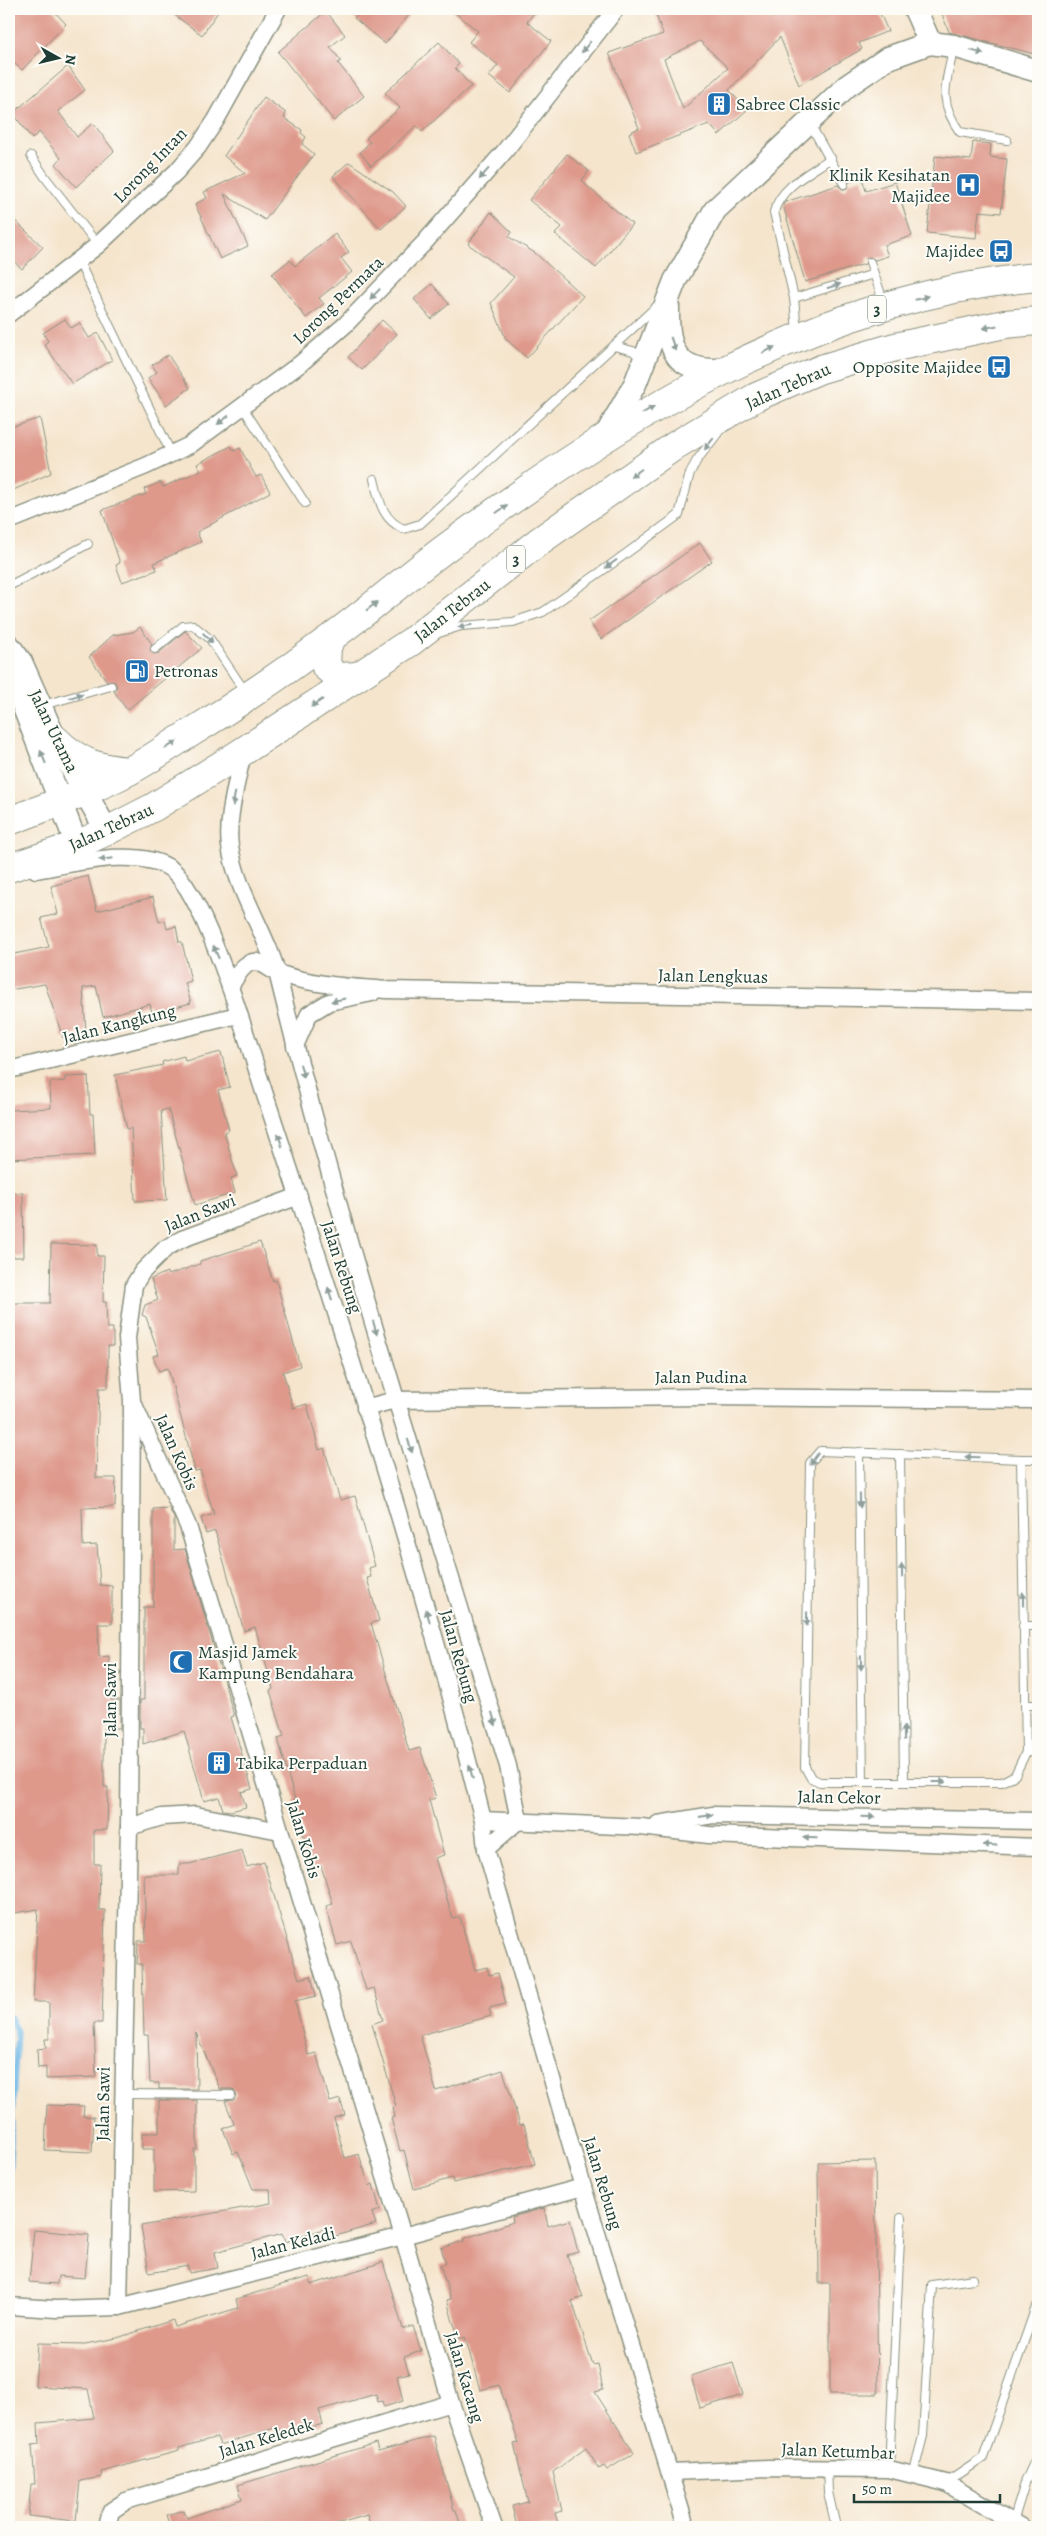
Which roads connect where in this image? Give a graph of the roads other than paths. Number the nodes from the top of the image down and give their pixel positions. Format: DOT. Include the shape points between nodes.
graph roads {
  1 [pos="278,9"];
  2 [pos="616,9"];
  3 [pos="915,9"];
  4 [pos="930,43"];
  5 [pos="954,46"];
  6 [pos="1038,71"];
  7 [pos="808,120"];
  8 [pos="1007,140"];
  9 [pos="31,156"];
  10 [pos="831,158"];
  11 [pos="844,184"];
  12 [pos="98,245"];
  13 [pos="79,262"];
  14 [pos="870,262"];
  15 [pos="874,274"];
  16 [pos="1038,277"];
  17 [pos="668,296"];
  18 [pos="794,298"];
  19 [pos="885,307"];
  20 [pos="10,309"];
  21 [pos="1038,320"];
  22 [pos="797,336"];
  23 [pos="614,346"];
  24 [pos="643,362"];
  25 [pos="724,370"];
  26 [pos="756,397"];
  27 [pos="242,406"];
  28 [pos="606,435"];
  29 [pos="171,453"];
  30 [pos="374,479"];
  31 [pos="305,503"];
  32 [pos="9,521"];
  33 [pos="88,544"];
  34 [pos="9,586"];
  35 [pos="333,636"];
  36 [pos="412,641"];
  37 [pos="9,646"];
  38 [pos="155,649"];
  39 [pos="9,668"];
  40 [pos="358,676"];
  41 [pos="111,686"];
  42 [pos="248,697"];
  43 [pos="33,709"];
  44 [pos="55,739"];
  45 [pos="242,752"];
  46 [pos="129,771"];
  47 [pos="84,791"];
  48 [pos="60,803"];
  49 [pos="9,821"];
  50 [pos="107,831"];
  51 [pos="76,845"];
  52 [pos="9,868"];
  53 [pos="9,874"];
  54 [pos="277,973"];
  55 [pos="230,987"];
  56 [pos="386,990"];
  57 [pos="1038,1001"];
  58 [pos="238,1015"];
  59 [pos="295,1046"];
  60 [pos="9,1070"];
  61 [pos="299,1196"];
  62 [pos="395,1400"];
  63 [pos="1038,1400"];
  64 [pos="132,1401"];
  65 [pos="365,1408"];
  66 [pos="859,1452"];
  67 [pos="900,1454"];
  68 [pos="1021,1459"];
  69 [pos="1038,1459"];
  70 [pos="1023,1626"];
  71 [pos="1038,1626"];
  72 [pos="1025,1705"];
  73 [pos="1038,1705"];
  74 [pos="1026,1752"];
  75 [pos="1038,1752"];
  76 [pos="863,1782"];
  77 [pos="904,1782"];
  78 [pos="483,1820"];
  79 [pos="520,1820"];
  80 [pos="1038,1821"];
  81 [pos="641,1826"];
  82 [pos="129,1827"];
  83 [pos="280,1831"];
  84 [pos="1038,1847"];
  85 [pos="486,1849"];
  86 [pos="123,2094"];
  87 [pos="231,2095"];
  88 [pos="583,2187"];
  89 [pos="901,2218"];
  90 [pos="403,2236"];
  91 [pos="973,2279"];
  92 [pos="9,2306"];
  93 [pos="119,2307"];
  94 [pos="1036,2307"];
  95 [pos="451,2403"];
  96 [pos="1038,2454"];
  97 [pos="827,2468"];
  98 [pos="889,2469"];
  99 [pos="670,2472"];
  100 [pos="913,2475"];
  101 [pos="946,2483"];
  102 [pos="1017,2525"];
  103 [pos="107,2527"];
  104 [pos="494,2527"];
  105 [pos="686,2527"];
  106 [pos="836,2527"];
  1 -- 12 [label="street, Lorong Intan" via="198,147"];
  2 -- 27 [label="street, Lorong Permata, one-way" via="504,152 425,242 345,325 300,364"];
  3 -- 4 [label="main road"];
  4 -- 5 [label="main road"];
  4 -- 7 [label="main road" via="888,58 846,86"];
  5 -- 6 [label="main road, one-way"];
  5 -- 8 [label="lane" via="944,97 949,117 960,132"];
  7 -- 10 [label="lane"];
  7 -- 17 [label="main road" via="715,210"];
  9 -- 12 [label="lane"];
  10 -- 11 [label="lane"];
  10 -- 18 [label="lane" via="786,190 778,198 774,212"];
  12 -- 13 [label="street, Lorong Intan"];
  13 -- 20 [label="street, Lorong Intan"];
  13 -- 29 [label="lane"];
  14 -- 15 [label="lane"];
  18 -- 15 [label="lane, one-way"];
  15 -- 19 [label="lane"];
  19 -- 16 [label="highway, 3, one-way" via="990,281"];
  17 -- 23 [label="lane"];
  17 -- 24 [label="main road"];
  17 -- 25 [label="main road, one-way" via="668,325 678,356 686,365 698,369"];
  18 -- 22 [label="lane"];
  19 -- 22 [label="highway, 3"];
  21 -- 26 [label="highway, Jalan Tebrau / 3, one-way" via="896,347 821,369"];
  25 -- 22 [label="highway, 3, one-way"];
  23 -- 24 [label="lane" via="633,351"];
  23 -- 30 [label="lane" via="420,524 404,529 395,525 382,510"];
  24 -- 28 [label="main road" via="635,384"];
  28 -- 25 [label="highway, 3, one-way"];
  26 -- 36 [label="highway, Jalan Tebrau / 3, one-way" via="676,445 538,542"];
  26 -- 36 [label="lane, one-way" via="713,438 697,460 690,473 679,515 609,566 543,612 513,622 461,626"];
  27 -- 29 [label="street, Lorong Permata, one-way" via="190,445"];
  27 -- 31 [label="lane"];
  35 -- 28 [label="highway, 3, one-way" via="444,549"];
  29 -- 32 [label="street, Lorong Permata"];
  33 -- 34 [label="lane"];
  35 -- 40 [label="highway" via="327,646 326,666 338,677"];
  35 -- 42 [label="highway, 3"];
  36 -- 40 [label="highway, Jalan Tebrau / 3"];
  37 -- 43 [label="main road, Jalan Utama" via="21,662"];
  38 -- 42 [label="lane, one-way" via="183,626 193,625 210,639"];
  39 -- 43 [label="main road, Jalan Utama"];
  40 -- 45 [label="highway, Jalan Tebrau / 3, one-way"];
  43 -- 41 [label="lane, one-way"];
  46 -- 42 [label="highway, 3, one-way"];
  43 -- 44 [label="main road, Jalan Utama"];
  48 -- 43 [label="main road, Jalan Utama, one-way"];
  44 -- 46 [label="highway" via="70,754 88,763"];
  44 -- 47 [label="main road, Jalan Utama"];
  45 -- 50 [label="highway, Jalan Tebrau / 3" via="154,807"];
  45 -- 54 [label="street, Jalan Rebung, one-way" via="229,843 244,896"];
  46 -- 47 [label="highway, 3"];
  47 -- 48 [label="highway, 3"];
  47 -- 50 [label="main road, Jalan Utama"];
  48 -- 49 [label="highway, 3"];
  48 -- 51 [label="main road, Jalan Utama"];
  50 -- 51 [label="highway, Jalan Tebrau / 3"];
  51 -- 52 [label="highway, Jalan Tebrau / 3"];
  55 -- 53 [label="street, Jalan Rebung, one-way" via="198,910 170,868 125,857"];
  54 -- 55 [label="street, Jalan Lengkuas" via="260,962 250,963 239,972"];
  54 -- 56 [label="street, Jalan Lengkuas" via="337,985"];
  54 -- 59 [label="street, Jalan Rebung"];
  55 -- 58 [label="street, Jalan Rebung"];
  56 -- 57 [label="street, Jalan Lengkuas"];
  56 -- 59 [label="street, Jalan Lengkuas, one-way" via="329,1002 309,1014"];
  58 -- 60 [label="street, Jalan Kangkung"];
  61 -- 58 [label="street, Jalan Rebung, one-way"];
  59 -- 62 [label="street, Jalan Rebung, one-way"];
  61 -- 64 [label="street, Jalan Sawi" via="182,1238 166,1248 142,1272 134,1285 127,1338"];
  65 -- 61 [label="street, Jalan Rebung, one-way"];
  62 -- 63 [label="street, Jalan Pudina" via="751,1397"];
  62 -- 65 [label="street, Jalan Pudina"];
  62 -- 79 [label="street, Jalan Rebung, one-way" via="459,1600 508,1766"];
  64 -- 82 [label="street, Jalan Sawi"];
  64 -- 83 [label="street, Jalan Kobis" via="188,1526"];
  78 -- 65 [label="street, Jalan Rebung, one-way" via="427,1612"];
  66 -- 67 [label="lane"];
  66 -- 76 [label="lane, one-way"];
  66 -- 76 [label="lane, one-way" via="820,1451 810,1462 805,1767 810,1778 820,1782"];
  68 -- 67 [label="lane, one-way"];
  77 -- 67 [label="lane, one-way"];
  68 -- 69 [label="lane"];
  70 -- 68 [label="lane, one-way"];
  70 -- 71 [label="lane"];
  70 -- 72 [label="lane"];
  72 -- 73 [label="lane"];
  72 -- 74 [label="lane"];
  74 -- 75 [label="lane"];
  77 -- 74 [label="lane, one-way" via="1002,1782 1014,1776"];
  76 -- 77 [label="lane"];
  78 -- 79 [label="street, Jalan Cekor"];
  78 -- 85 [label="street, Jalan Rebung"];
  79 -- 81 [label="street, Jalan Cekor"];
  79 -- 85 [label="street"];
  81 -- 80 [label="street, Jalan Cekor, one-way" via="713,1815"];
  84 -- 81 [label="street, Jalan Cekor, one-way" via="710,1835"];
  82 -- 83 [label="street" via="162,1816 196,1815"];
  82 -- 86 [label="street, Jalan Sawi"];
  83 -- 90 [label="street, Jalan Kobis"];
  85 -- 88 [label="street, Jalan Rebung"];
  86 -- 87 [label="lane"];
  86 -- 93 [label="street, Jalan Sawi"];
  88 -- 90 [label="street, Jalan Keladi"];
  88 -- 99 [label="street, Jalan Rebung"];
  89 -- 98 [label="lane"];
  90 -- 93 [label="street, Jalan Keladi"];
  90 -- 95 [label="street, Jalan Kacang"];
  91 -- 100 [label="lane" via="932,2285 923,2436"];
  92 -- 93 [label="street, Jalan Keladi" via="56,2309"];
  94 -- 101 [label="lane" via="983,2458"];
  95 -- 103 [label="street, Jalan Keledek" via="126,2501 111,2511"];
  95 -- 104 [label="street, Jalan Kacang"];
  96 -- 102 [label="lane" via="1026,2480"];
  97 -- 98 [label="street, Jalan Ketumbar"];
  97 -- 99 [label="street, Jalan Ketumbar"];
  97 -- 106 [label="lane" via="828,2492"];
  98 -- 100 [label="street, Jalan Ketumbar"];
  99 -- 105 [label="street, Jalan Rebung"];
  100 -- 101 [label="street, Jalan Ketumbar"];
  101 -- 102 [label="street, Jalan Ketumbar"];
}
